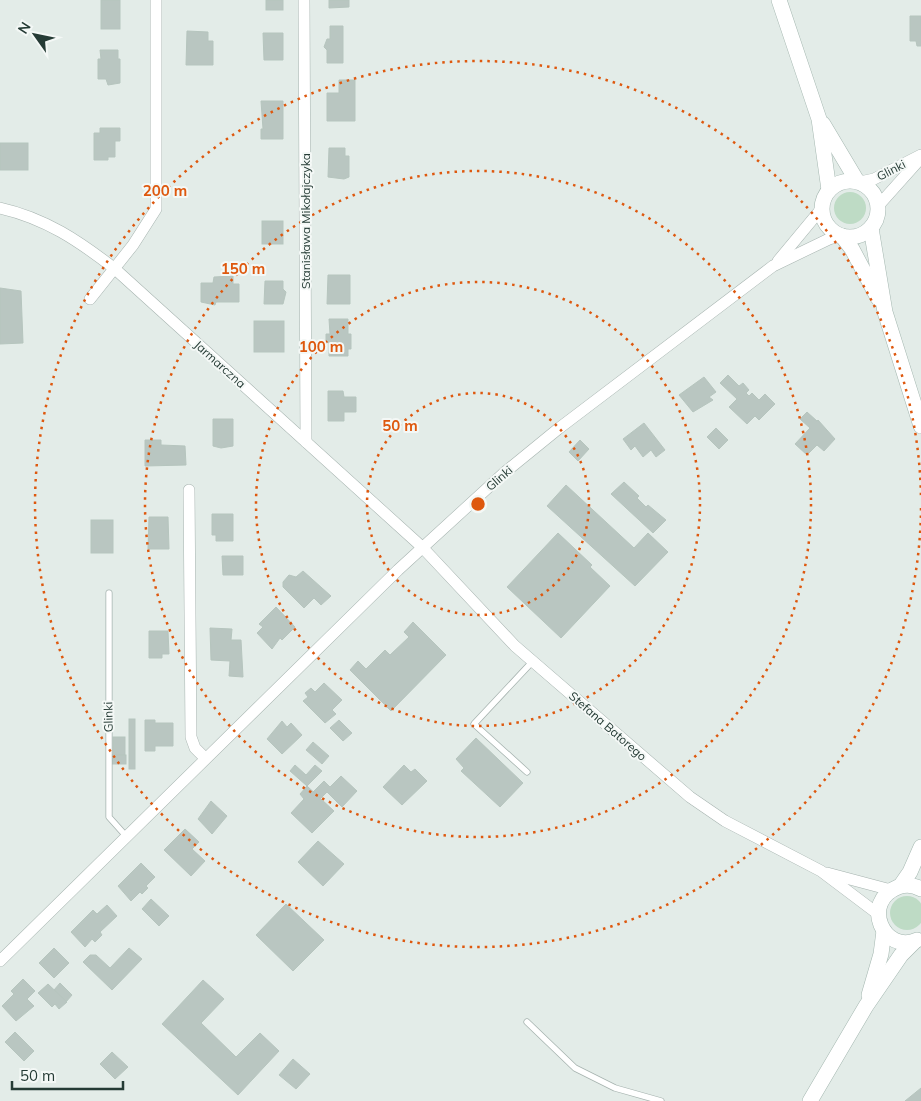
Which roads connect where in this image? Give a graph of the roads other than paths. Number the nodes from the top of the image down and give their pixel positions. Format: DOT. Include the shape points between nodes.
graph roads {
  1 [pos="156,0"];
  2 [pos="304,0"];
  3 [pos="778,0"];
  4 [pos="819,119"];
  5 [pos="921,156"];
  6 [pos="858,182"];
  7 [pos="829,190"];
  8 [pos="878,206"];
  9 [pos="0,208"];
  10 [pos="822,208"];
  11 [pos="871,228"];
  12 [pos="842,236"];
  13 [pos="773,266"];
  14 [pos="114,269"];
  15 [pos="90,299"];
  16 [pos="885,312"];
  17 [pos="921,426"];
  18 [pos="306,442"];
  19 [pos="189,490"];
  20 [pos="422,547"];
  21 [pos="109,593"];
  22 [pos="533,661"];
  23 [pos="205,758"];
  24 [pos="527,772"];
  25 [pos="126,836"];
  26 [pos="921,847"];
  27 [pos="821,871"];
  28 [pos="896,888"];
  29 [pos="921,889"];
  30 [pos="878,914"];
  31 [pos="884,931"];
  32 [pos="917,940"];
  33 [pos="0,961"];
  34 [pos="866,1006"];
  35 [pos="528,1022"];
  36 [pos="661,1101"];
  37 [pos="810,1101"];
  1 -- 14 [label="street" via="156,209"];
  2 -- 18 [label="street, Stanisława Mikołajczyka"];
  3 -- 4 [label="main road"];
  4 -- 6 [label="main road"];
  4 -- 7 [label="main road"];
  5 -- 6 [label="street, Glinki" via="874,179"];
  5 -- 8 [label="street, Glinki"];
  6 -- 7 [label="main road" via="842,182"];
  6 -- 8 [label="main road" via="872,191"];
  7 -- 10 [label="main road"];
  8 -- 11 [label="main road"];
  9 -- 14 [label="street, Jarmarczna" via="54,227"];
  10 -- 12 [label="main road" via="827,225"];
  10 -- 13 [label="street, Glinki"];
  11 -- 12 [label="main road" via="857,236"];
  11 -- 16 [label="main road"];
  12 -- 13 [label="street, Glinki"];
  12 -- 16 [label="main road"];
  13 -- 20 [label="street, Glinki" via="558,429"];
  14 -- 15 [label="street"];
  14 -- 18 [label="street, Jarmarczna"];
  16 -- 17 [label="main road"];
  18 -- 20 [label="street, Jarmarczna"];
  19 -- 23 [label="street" via="191,737 195,748"];
  20 -- 22 [label="street, Stefana Batorego"];
  20 -- 23 [label="street, Glinki"];
  21 -- 25 [label="lane, Glinki" via="109,817"];
  22 -- 24 [label="lane" via="474,724"];
  22 -- 27 [label="street, Stefana Batorego" via="690,797 725,821"];
  23 -- 25 [label="street, Glinki"];
  25 -- 33 [label="street, Glinki"];
  26 -- 28 [label="main road" via="910,872"];
  27 -- 28 [label="street, Stefana Batorego"];
  27 -- 30 [label="street, Stefana Batorego"];
  28 -- 29 [label="main road"];
  28 -- 30 [label="main road" via="880,904"];
  30 -- 31 [label="main road"];
  31 -- 32 [label="main road" via="897,941"];
  31 -- 34 [label="main road"];
  32 -- 34 [label="main road" via="901,955"];
  34 -- 37 [label="main road"];
  35 -- 36 [label="lane" via="575,1068 615,1088"];
}
